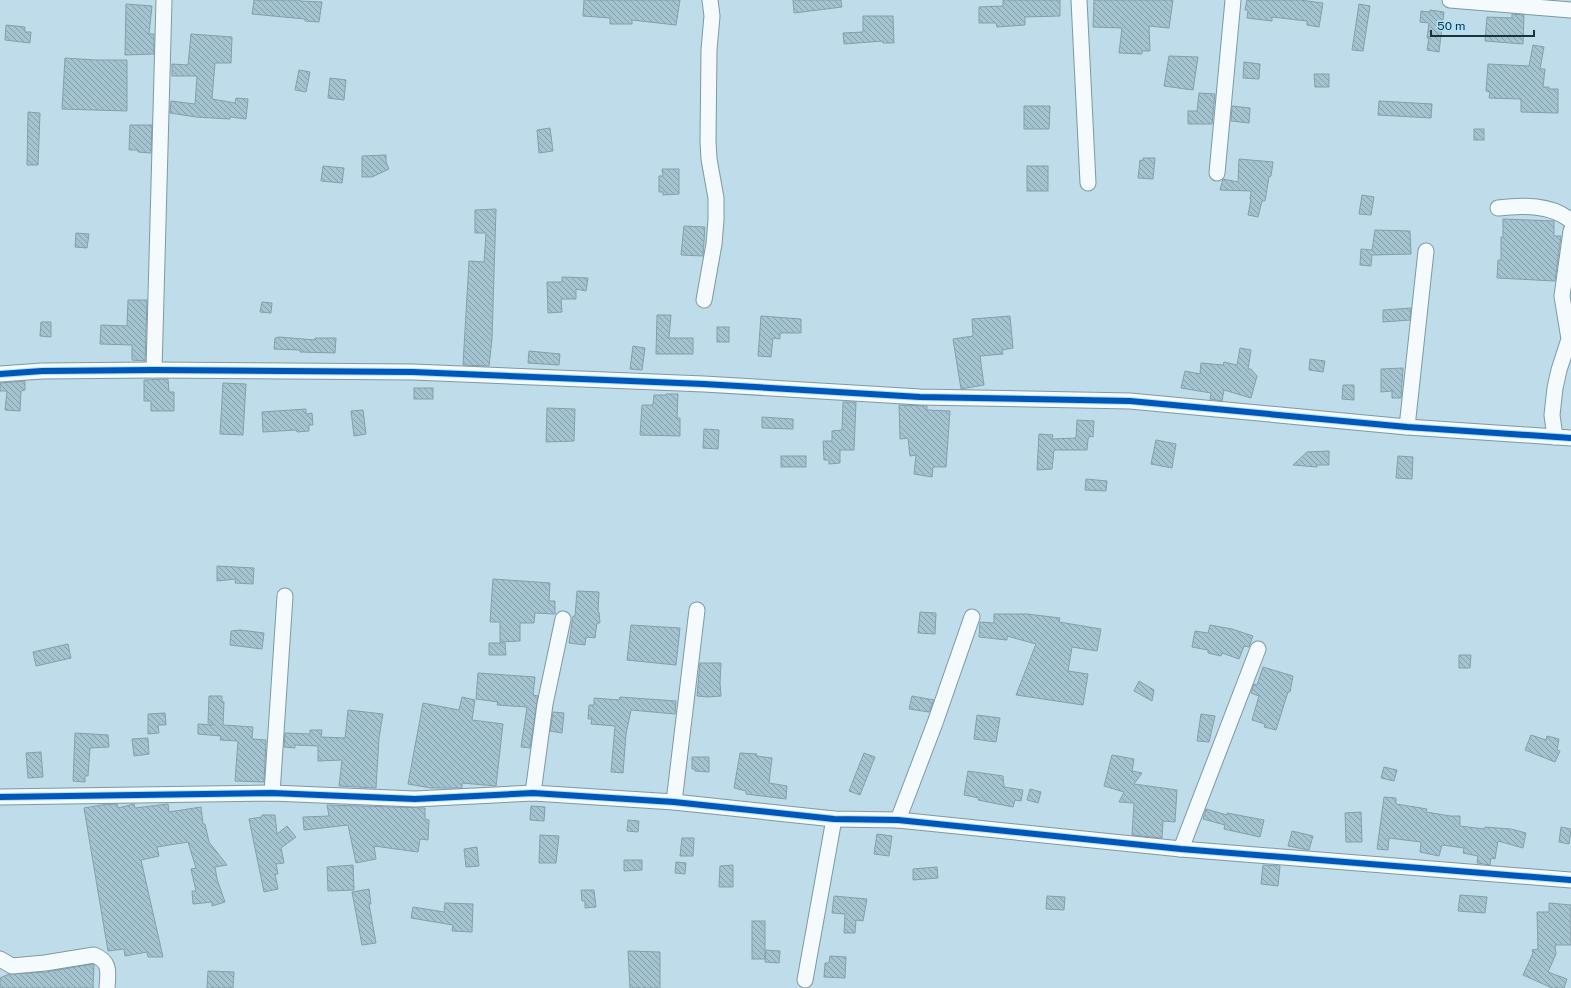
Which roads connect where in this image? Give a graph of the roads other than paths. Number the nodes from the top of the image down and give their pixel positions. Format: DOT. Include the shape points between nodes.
graph roads {
  1 [pos="164,0"];
  2 [pos="710,0"];
  3 [pos="1079,0"];
  4 [pos="1233,0"];
  5 [pos="1450,0"];
  6 [pos="1571,10"];
  7 [pos="1217,173"];
  8 [pos="1088,183"];
  9 [pos="1498,208"];
  10 [pos="1571,221"];
  11 [pos="1571,231"];
  12 [pos="1426,251"];
  13 [pos="704,300"];
  14 [pos="154,370"];
  15 [pos="0,374"];
  16 [pos="1407,427"];
  17 [pos="1555,437"];
  18 [pos="1571,438"];
  19 [pos="285,596"];
  20 [pos="697,610"];
  21 [pos="972,617"];
  22 [pos="563,619"];
  23 [pos="1258,649"];
  24 [pos="272,793"];
  25 [pos="533,794"];
  26 [pos="0,797"];
  27 [pos="674,802"];
  28 [pos="834,819"];
  29 [pos="898,820"];
  30 [pos="1180,849"];
  31 [pos="1571,880"];
  32 [pos="0,959"];
  33 [pos="805,980"];
  34 [pos="107,988"];
  1 -- 14 [label="street"];
  2 -- 13 [label="street" via="712,16 708,141 716,198 716,220"];
  3 -- 8 [label="street"];
  4 -- 7 [label="street"];
  5 -- 6 [label="street"];
  9 -- 10 [label="street" via="1548,208"];
  11 -- 17 [label="street" via="1562,296 1569,339 1558,370 1555,388 1552,415"];
  12 -- 16 [label="street"];
  14 -- 15 [label="street"];
  14 -- 16 [label="street" via="413,372 704,384 920,397 1130,401"];
  16 -- 17 [label="street"];
  17 -- 18 [label="street"];
  19 -- 24 [label="street"];
  20 -- 27 [label="street"];
  21 -- 29 [label="street"];
  22 -- 25 [label="street" via="545,704"];
  23 -- 30 [label="street"];
  24 -- 25 [label="street" via="415,799"];
  24 -- 26 [label="street"];
  25 -- 27 [label="street"];
  27 -- 28 [label="street"];
  28 -- 29 [label="street"];
  28 -- 33 [label="street"];
  29 -- 30 [label="street"];
  30 -- 31 [label="street"];
  32 -- 34 [label="street" via="12,966 94,955 106,962"];
}
